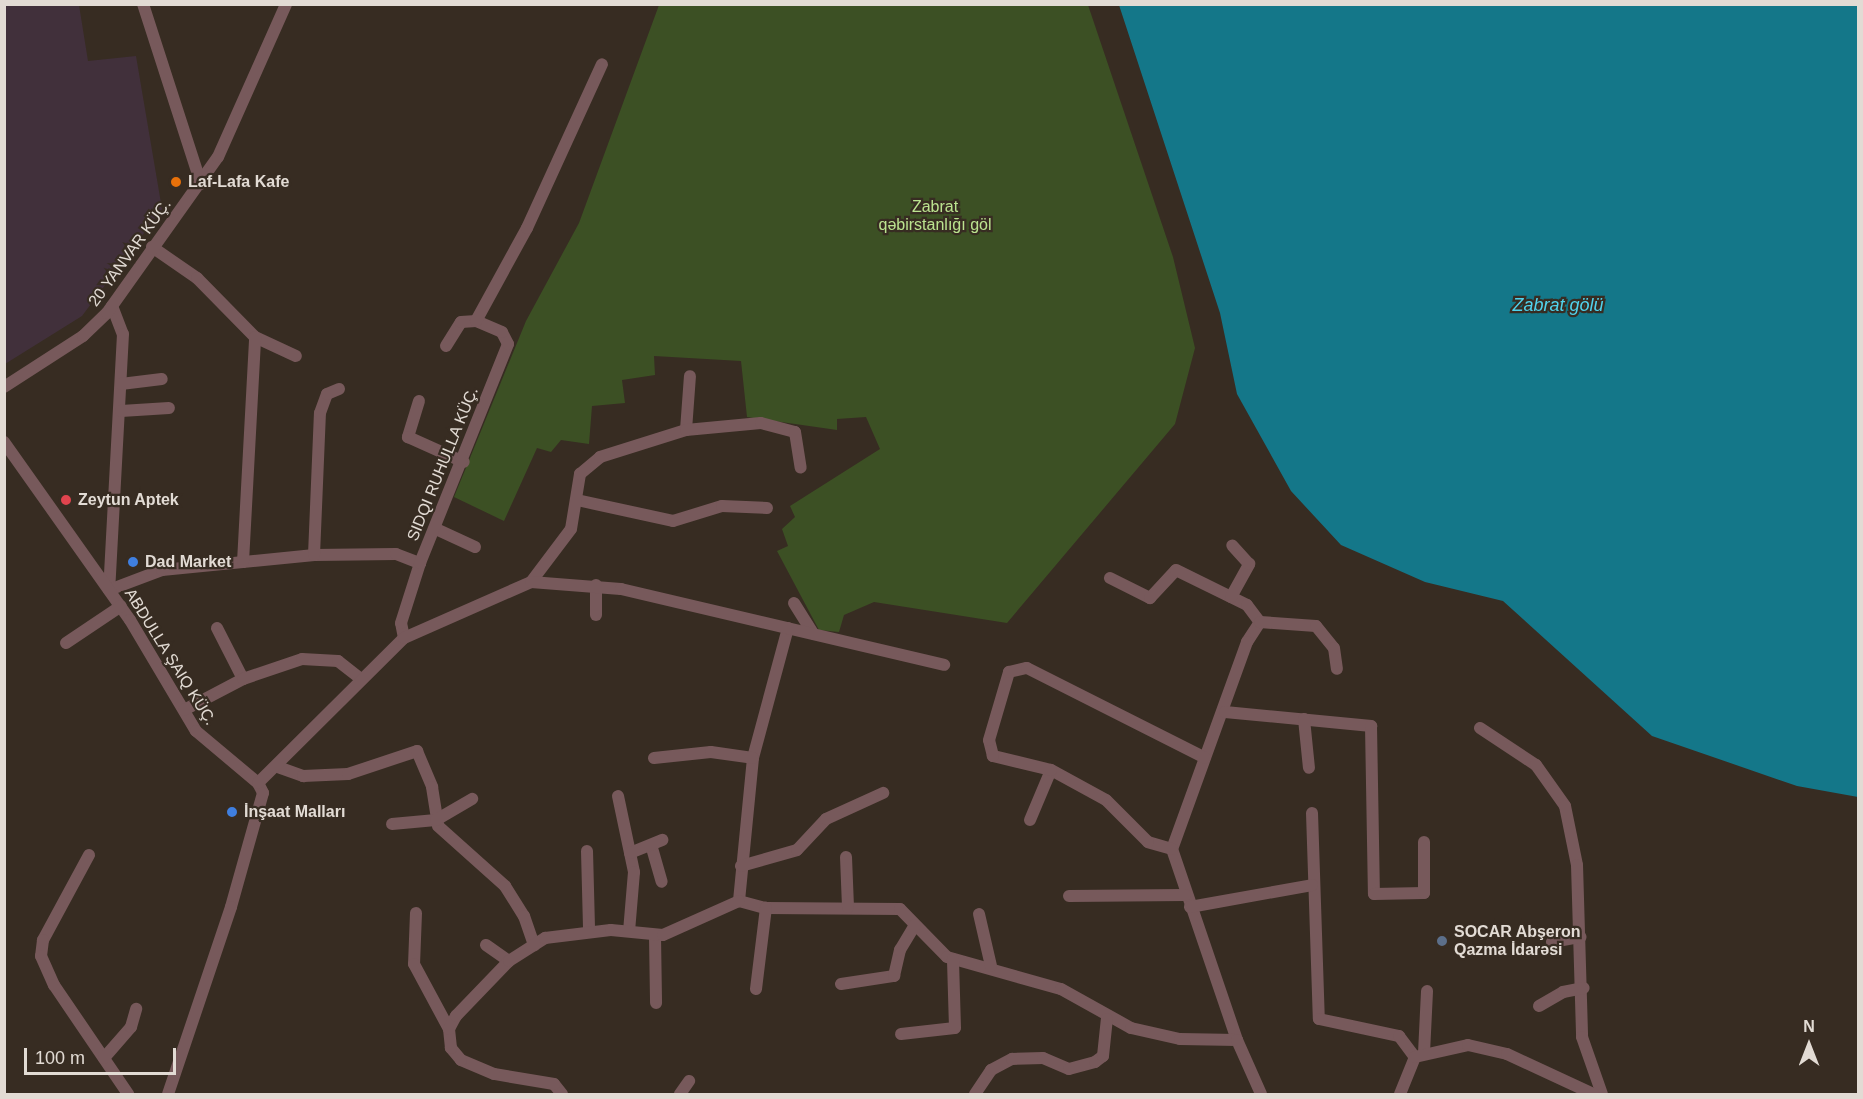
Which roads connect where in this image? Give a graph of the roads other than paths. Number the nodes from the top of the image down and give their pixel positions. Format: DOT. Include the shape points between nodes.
graph roads {
  1 [pos="143,4"];
  2 [pos="286,4"];
  3 [pos="602,64"];
  4 [pos="201,184"];
  5 [pos="152,247"];
  6 [pos="112,306"];
  7 [pos="476,321"];
  8 [pos="255,337"];
  9 [pos="446,346"];
  10 [pos="296,356"];
  11 [pos="690,376"];
  12 [pos="162,379"];
  13 [pos="121,384"];
  14 [pos="4,387"];
  15 [pos="339,389"];
  16 [pos="419,401"];
  17 [pos="169,408"];
  18 [pos="121,411"];
  19 [pos="686,430"];
  20 [pos="4,442"];
  21 [pos="464,462"];
  22 [pos="801,468"];
  23 [pos="577,500"];
  24 [pos="767,508"];
  25 [pos="436,529"];
  26 [pos="1232,544"];
  27 [pos="475,547"];
  28 [pos="315,555"];
  29 [pos="243,561"];
  30 [pos="420,562"];
  31 [pos="1110,578"];
  32 [pos="531,582"];
  33 [pos="596,585"];
  34 [pos="109,590"];
  35 [pos="1231,597"];
  36 [pos="794,603"];
  37 [pos="121,606"];
  38 [pos="596,615"];
  39 [pos="1260,622"];
  40 [pos="217,628"];
  41 [pos="788,628"];
  42 [pos="813,634"];
  43 [pos="404,639"];
  44 [pos="66,643"];
  45 [pos="944,665"];
  46 [pos="1337,669"];
  47 [pos="243,679"];
  48 [pos="361,679"];
  49 [pos="184,710"];
  50 [pos="1225,712"];
  51 [pos="1304,719"];
  52 [pos="1480,728"];
  53 [pos="654,758"];
  54 [pos="753,758"];
  55 [pos="1205,758"];
  56 [pos="278,767"];
  57 [pos="1310,768"];
  58 [pos="1051,770"];
  59 [pos="258,783"];
  60 [pos="883,793"];
  61 [pos="618,796"];
  62 [pos="472,799"];
  63 [pos="1312,813"];
  64 [pos="436,820"];
  65 [pos="1030,820"];
  66 [pos="392,824"];
  67 [pos="663,840"];
  68 [pos="1424,842"];
  69 [pos="652,848"];
  70 [pos="1172,849"];
  71 [pos="587,851"];
  72 [pos="630,853"];
  73 [pos="89,855"];
  74 [pos="846,856"];
  75 [pos="741,866"];
  76 [pos="662,882"];
  77 [pos="1312,885"];
  78 [pos="1185,895"];
  79 [pos="1069,896"];
  80 [pos="739,901"];
  81 [pos="848,907"];
  82 [pos="1190,907"];
  83 [pos="766,908"];
  84 [pos="416,914"];
  85 [pos="979,914"];
  86 [pos="915,925"];
  87 [pos="589,930"];
  88 [pos="630,931"];
  89 [pos="655,936"];
  90 [pos="1581,937"];
  91 [pos="1552,942"];
  92 [pos="486,945"];
  93 [pos="534,945"];
  94 [pos="953,959"];
  95 [pos="509,961"];
  96 [pos="991,966"];
  97 [pos="841,984"];
  98 [pos="1584,988"];
  99 [pos="756,989"];
  100 [pos="1426,992"];
  101 [pos="656,1003"];
  102 [pos="1539,1006"];
  103 [pos="136,1009"];
  104 [pos="1107,1019"];
  105 [pos="449,1029"];
  106 [pos="901,1034"];
  107 [pos="1237,1040"];
  108 [pos="1420,1055"];
  109 [pos="104,1058"];
  110 [pos="689,1081"];
  111 [pos="128,1095"];
  112 [pos="168,1095"];
  113 [pos="562,1095"];
  114 [pos="680,1095"];
  115 [pos="975,1095"];
  116 [pos="1261,1095"];
  117 [pos="1400,1095"];
  118 [pos="1593,1095"];
  119 [pos="1602,1095"];
  1 -- 4 [label="street"];
  2 -- 4 [label="street, 20 YANVAR KÜÇ." via="240,115"];
  3 -- 7 [label="street" via="527,228"];
  4 -- 5 [label="street, 20 YANVAR KÜÇ."];
  5 -- 6 [label="street, 20 YANVAR KÜÇ."];
  5 -- 8 [label="street" via="197,278"];
  6 -- 13 [label="street" via="122,320"];
  6 -- 14 [label="street, 20 YANVAR KÜÇ." via="83,336"];
  7 -- 9 [label="street" via="461,322"];
  7 -- 21 [label="street, SIDQI RUHULLA KÜÇ." via="502,332 508,344"];
  8 -- 10 [label="street"];
  8 -- 29 [label="street"];
  11 -- 19 [label="street"];
  12 -- 13 [label="street"];
  13 -- 18 [label="street"];
  15 -- 28 [label="street" via="327,394 320,412"];
  16 -- 21 [label="street" via="408,437"];
  17 -- 18 [label="street"];
  18 -- 34 [label="street"];
  19 -- 22 [label="street" via="742,423 788,427 798,440"];
  19 -- 23 [label="street" via="586,466"];
  20 -- 34 [label="street, ABDULLA ŞAIQ KÜÇ."];
  21 -- 25 [label="street, SIDQI RUHULLA KÜÇ."];
  23 -- 24 [label="street" via="673,521 723,506"];
  23 -- 32 [label="street" via="571,529"];
  25 -- 27 [label="street"];
  25 -- 30 [label="street, SIDQI RUHULLA KÜÇ."];
  26 -- 35 [label="street" via="1249,564"];
  28 -- 29 [label="street"];
  28 -- 30 [label="street" via="396,554"];
  29 -- 34 [label="street" via="162,570"];
  30 -- 43 [label="street, SIDQI RUHULLA KÜÇ." via="401,623"];
  31 -- 35 [label="street" via="1150,598 1176,570"];
  32 -- 33 [label="street"];
  32 -- 43 [label="street"];
  33 -- 38 [label="street"];
  33 -- 41 [label="street"];
  34 -- 37 [label="street, ABDULLA ŞAIQ KÜÇ."];
  35 -- 39 [label="street" via="1247,605"];
  36 -- 42 [label="street"];
  37 -- 44 [label="street"];
  37 -- 49 [label="street, ABDULLA ŞAIQ KÜÇ."];
  39 -- 46 [label="street" via="1311,622 1334,648"];
  39 -- 50 [label="street" via="1247,642"];
  40 -- 47 [label="street"];
  41 -- 42 [label="street"];
  41 -- 54 [label="street"];
  42 -- 45 [label="street"];
  43 -- 48 [label="street"];
  47 -- 48 [label="street" via="302,659 326,658"];
  47 -- 49 [label="street"];
  48 -- 56 [label="street"];
  49 -- 59 [label="street, ABDULLA ŞAIQ KÜÇ." via="209,747"];
  50 -- 51 [label="street"];
  50 -- 55 [label="street"];
  51 -- 57 [label="street"];
  51 -- 68 [label="street" via="1371,726 1374,894 1424,893"];
  52 -- 90 [label="street" via="1530,760 1558,791 1574,841"];
  53 -- 54 [label="street" via="711,752"];
  54 -- 75 [label="street"];
  55 -- 58 [label="street" via="1027,668 1015,668 1009,672 989,741 993,756"];
  55 -- 70 [label="street"];
  56 -- 59 [label="street"];
  56 -- 64 [label="street" via="303,776 348,774 417,751 432,787"];
  58 -- 65 [label="street"];
  58 -- 70 [label="street" via="1106,800 1148,842"];
  59 -- 112 [label="street" via="262,806"];
  60 -- 75 [label="street" via="826,819 797,850"];
  61 -- 72 [label="street"];
  62 -- 64 [label="street"];
  63 -- 77 [label="street"];
  64 -- 66 [label="street"];
  64 -- 93 [label="street" via="441,832 505,886 524,916"];
  67 -- 69 [label="street"];
  69 -- 72 [label="street"];
  69 -- 76 [label="street"];
  70 -- 78 [label="street"];
  71 -- 87 [label="street"];
  72 -- 88 [label="street" via="636,892"];
  73 -- 109 [label="street" via="43,940 41,956 54,985"];
  74 -- 81 [label="street"];
  75 -- 80 [label="street"];
  77 -- 82 [label="street"];
  77 -- 108 [label="street" via="1318,1019 1399,1036"];
  78 -- 79 [label="street"];
  78 -- 82 [label="street"];
  80 -- 83 [label="street"];
  80 -- 89 [label="street"];
  81 -- 83 [label="street"];
  81 -- 86 [label="street" via="900,909"];
  82 -- 107 [label="street"];
  83 -- 99 [label="street"];
  84 -- 105 [label="street" via="414,964"];
  85 -- 96 [label="street"];
  86 -- 94 [label="street" via="939,952"];
  86 -- 97 [label="street" via="900,950 894,976"];
  87 -- 88 [label="street"];
  87 -- 93 [label="street" via="561,933"];
  88 -- 89 [label="street"];
  89 -- 101 [label="street"];
  90 -- 91 [label="street"];
  90 -- 98 [label="street"];
  92 -- 95 [label="street"];
  93 -- 95 [label="street"];
  94 -- 96 [label="street"];
  94 -- 106 [label="street" via="955,1028"];
  95 -- 105 [label="street"];
  96 -- 104 [label="street" via="1061,989"];
  98 -- 102 [label="street" via="1563,992"];
  98 -- 119 [label="street" via="1584,1050"];
  100 -- 108 [label="street"];
  103 -- 109 [label="street" via="131,1027"];
  104 -- 107 [label="street" via="1155,1035"];
  104 -- 115 [label="street" via="1103,1056 1095,1062 1069,1069 1043,1058 1012,1059 991,1070"];
  105 -- 113 [label="street" via="451,1048 468,1065 550,1083"];
  107 -- 116 [label="street"];
  108 -- 117 [label="street" via="1404,1073"];
  108 -- 118 [label="street" via="1453,1046 1493,1049"];
  109 -- 111 [label="street"];
  110 -- 114 [label="street"];
}
